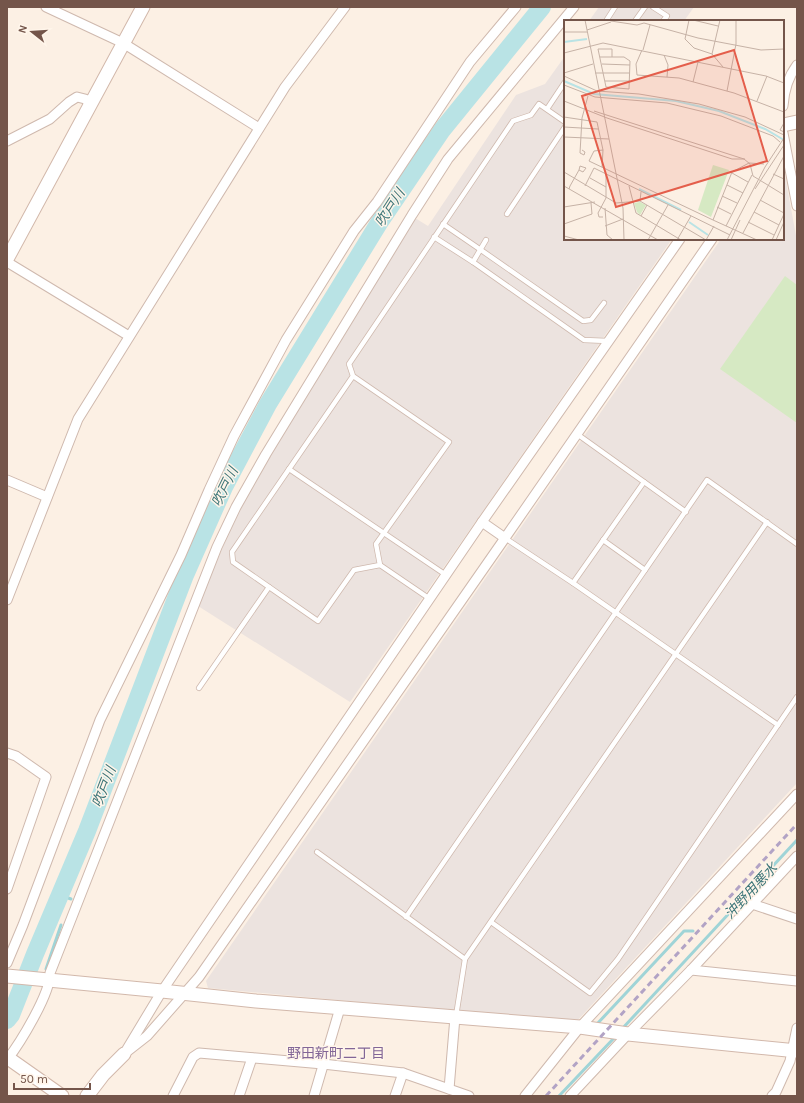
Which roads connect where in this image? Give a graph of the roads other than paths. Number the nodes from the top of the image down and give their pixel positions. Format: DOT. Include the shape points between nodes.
graph roads {
  1 [pos="46,7"];
  2 [pos="143,7"];
  3 [pos="345,7"];
  4 [pos="516,7"];
  5 [pos="574,7"];
  6 [pos="615,7"];
  7 [pos="645,7"];
  8 [pos="653,7"];
  9 [pos="607,20"];
  10 [pos="636,20"];
  11 [pos="664,20"];
  12 [pos="123,43"];
  13 [pos="797,65"];
  14 [pos="564,84"];
  15 [pos="784,100"];
  16 [pos="92,104"];
  17 [pos="547,109"];
  18 [pos="564,121"];
  19 [pos="797,122"];
  20 [pos="784,125"];
  21 [pos="259,128"];
  22 [pos="564,128"];
  23 [pos="784,137"];
  24 [pos="7,141"];
  25 [pos="797,206"];
  26 [pos="507,214"];
  27 [pos="443,224"];
  28 [pos="434,237"];
  29 [pos="486,240"];
  30 [pos="679,240"];
  31 [pos="711,240"];
  32 [pos="481,250"];
  33 [pos="7,260"];
  34 [pos="472,262"];
  35 [pos="604,303"];
  36 [pos="129,336"];
  37 [pos="608,341"];
  38 [pos="353,376"];
  39 [pos="577,434"];
  40 [pos="289,469"];
  41 [pos="7,480"];
  42 [pos="644,482"];
  43 [pos="48,497"];
  44 [pos="686,512"];
  45 [pos="482,522"];
  46 [pos="766,522"];
  47 [pos="384,533"];
  48 [pos="505,538"];
  49 [pos="603,540"];
  50 [pos="797,544"];
  51 [pos="380,565"];
  52 [pos="645,570"];
  53 [pos="446,575"];
  54 [pos="573,583"];
  55 [pos="269,587"];
  56 [pos="430,599"];
  57 [pos="7,600"];
  58 [pos="615,612"];
  59 [pos="675,654"];
  60 [pos="199,688"];
  61 [pos="797,697"];
  62 [pos="778,725"];
  63 [pos="7,753"];
  64 [pos="797,794"];
  65 [pos="316,852"];
  66 [pos="797,856"];
  67 [pos="7,889"];
  68 [pos="752,904"];
  69 [pos="406,917"];
  70 [pos="797,919"];
  71 [pos="491,922"];
  72 [pos="465,959"];
  73 [pos="7,964"];
  74 [pos="691,970"];
  75 [pos="7,976"];
  76 [pos="51,980"];
  77 [pos="797,981"];
  78 [pos="162,990"];
  79 [pos="185,994"];
  80 [pos="340,1008"];
  81 [pos="455,1017"];
  82 [pos="580,1027"];
  83 [pos="797,1028"];
  84 [pos="628,1034"];
  85 [pos="795,1051"];
  86 [pos="124,1054"];
  87 [pos="252,1058"];
  88 [pos="8,1059"];
  89 [pos="323,1064"];
  90 [pos="402,1073"];
  91 [pos="449,1089"];
  92 [pos="62,1096"];
  93 [pos="87,1096"];
  94 [pos="173,1096"];
  95 [pos="239,1096"];
  96 [pos="314,1096"];
  97 [pos="395,1096"];
  98 [pos="469,1096"];
  99 [pos="525,1096"];
  100 [pos="570,1096"];
  101 [pos="772,1096"];
  1 -- 12 [label="street"];
  2 -- 12 [label="street"];
  3 -- 21 [label="street"];
  4 -- 73 [label="street" via="470,62 382,195 354,231 286,340 234,436 181,555 100,720"];
  5 -- 76 [label="street" via="448,159 327,353 236,507 217,547 50,973"];
  6 -- 9 [label="lane"];
  7 -- 10 [label="lane"];
  8 -- 11 [label="lane" via="667,16"];
  12 -- 16 [label="street"];
  12 -- 21 [label="street"];
  13 -- 15 [label="street" via="786,88"];
  14 -- 17 [label="lane"];
  16 -- 24 [label="street" via="76,97 50,118"];
  16 -- 33 [label="street"];
  17 -- 18 [label="lane"];
  17 -- 27 [label="lane" via="539,104 531,115 513,121"];
  19 -- 20 [label="street"];
  21 -- 36 [label="street"];
  22 -- 26 [label="lane"];
  23 -- 25 [label="street"];
  27 -- 28 [label="lane"];
  27 -- 32 [label="lane"];
  28 -- 34 [label="lane"];
  28 -- 38 [label="lane" via="349,364"];
  29 -- 32 [label="lane"];
  30 -- 37 [label="street"];
  31 -- 39 [label="street"];
  32 -- 34 [label="lane"];
  32 -- 35 [label="lane" via="583,321 591,320"];
  33 -- 36 [label="street"];
  34 -- 37 [label="lane" via="584,340"];
  36 -- 43 [label="street" via="78,419"];
  37 -- 45 [label="street"];
  38 -- 40 [label="lane"];
  38 -- 47 [label="lane" via="449,442"];
  39 -- 42 [label="lane"];
  39 -- 48 [label="street"];
  40 -- 47 [label="lane"];
  40 -- 55 [label="lane" via="232,552 233,562"];
  41 -- 43 [label="street"];
  42 -- 44 [label="lane"];
  42 -- 49 [label="lane"];
  43 -- 57 [label="street"];
  44 -- 46 [label="lane" via="707,480"];
  44 -- 52 [label="lane"];
  45 -- 48 [label="street"];
  45 -- 53 [label="street"];
  46 -- 50 [label="lane"];
  46 -- 59 [label="lane"];
  47 -- 51 [label="lane" via="376,544"];
  47 -- 53 [label="lane"];
  48 -- 54 [label="lane"];
  48 -- 79 [label="street"];
  49 -- 52 [label="lane"];
  49 -- 54 [label="lane"];
  51 -- 55 [label="lane" via="354,570 318,621"];
  51 -- 56 [label="lane"];
  52 -- 58 [label="lane"];
  53 -- 56 [label="street"];
  54 -- 58 [label="lane"];
  55 -- 60 [label="lane"];
  56 -- 78 [label="street"];
  58 -- 59 [label="lane"];
  58 -- 69 [label="lane"];
  59 -- 62 [label="lane"];
  59 -- 71 [label="lane"];
  61 -- 62 [label="lane"];
  62 -- 71 [label="lane" via="618,960 590,993"];
  63 -- 67 [label="street" via="16,756 46,777"];
  64 -- 82 [label="street"];
  65 -- 69 [label="lane"];
  66 -- 68 [label="street"];
  68 -- 70 [label="street"];
  68 -- 74 [label="street"];
  69 -- 72 [label="lane"];
  71 -- 72 [label="lane"];
  72 -- 81 [label="lane"];
  74 -- 77 [label="street"];
  74 -- 84 [label="street"];
  75 -- 76 [label="street"];
  76 -- 78 [label="street"];
  76 -- 88 [label="street" via="34,1017"];
  78 -- 79 [label="street"];
  78 -- 86 [label="street"];
  79 -- 80 [label="street"];
  79 -- 86 [label="street" via="146,1036"];
  80 -- 81 [label="street"];
  80 -- 89 [label="street"];
  81 -- 82 [label="street"];
  81 -- 91 [label="street"];
  82 -- 84 [label="street"];
  82 -- 99 [label="street"];
  83 -- 85 [label="street"];
  84 -- 85 [label="street"];
  84 -- 100 [label="street"];
  85 -- 101 [label="street"];
  86 -- 93 [label="street"];
  87 -- 89 [label="street"];
  87 -- 94 [label="street" via="199,1053 192,1057"];
  87 -- 95 [label="street"];
  88 -- 92 [label="street"];
  89 -- 90 [label="street"];
  89 -- 96 [label="street"];
  90 -- 91 [label="street"];
  90 -- 97 [label="street"];
  91 -- 98 [label="street"];
}
